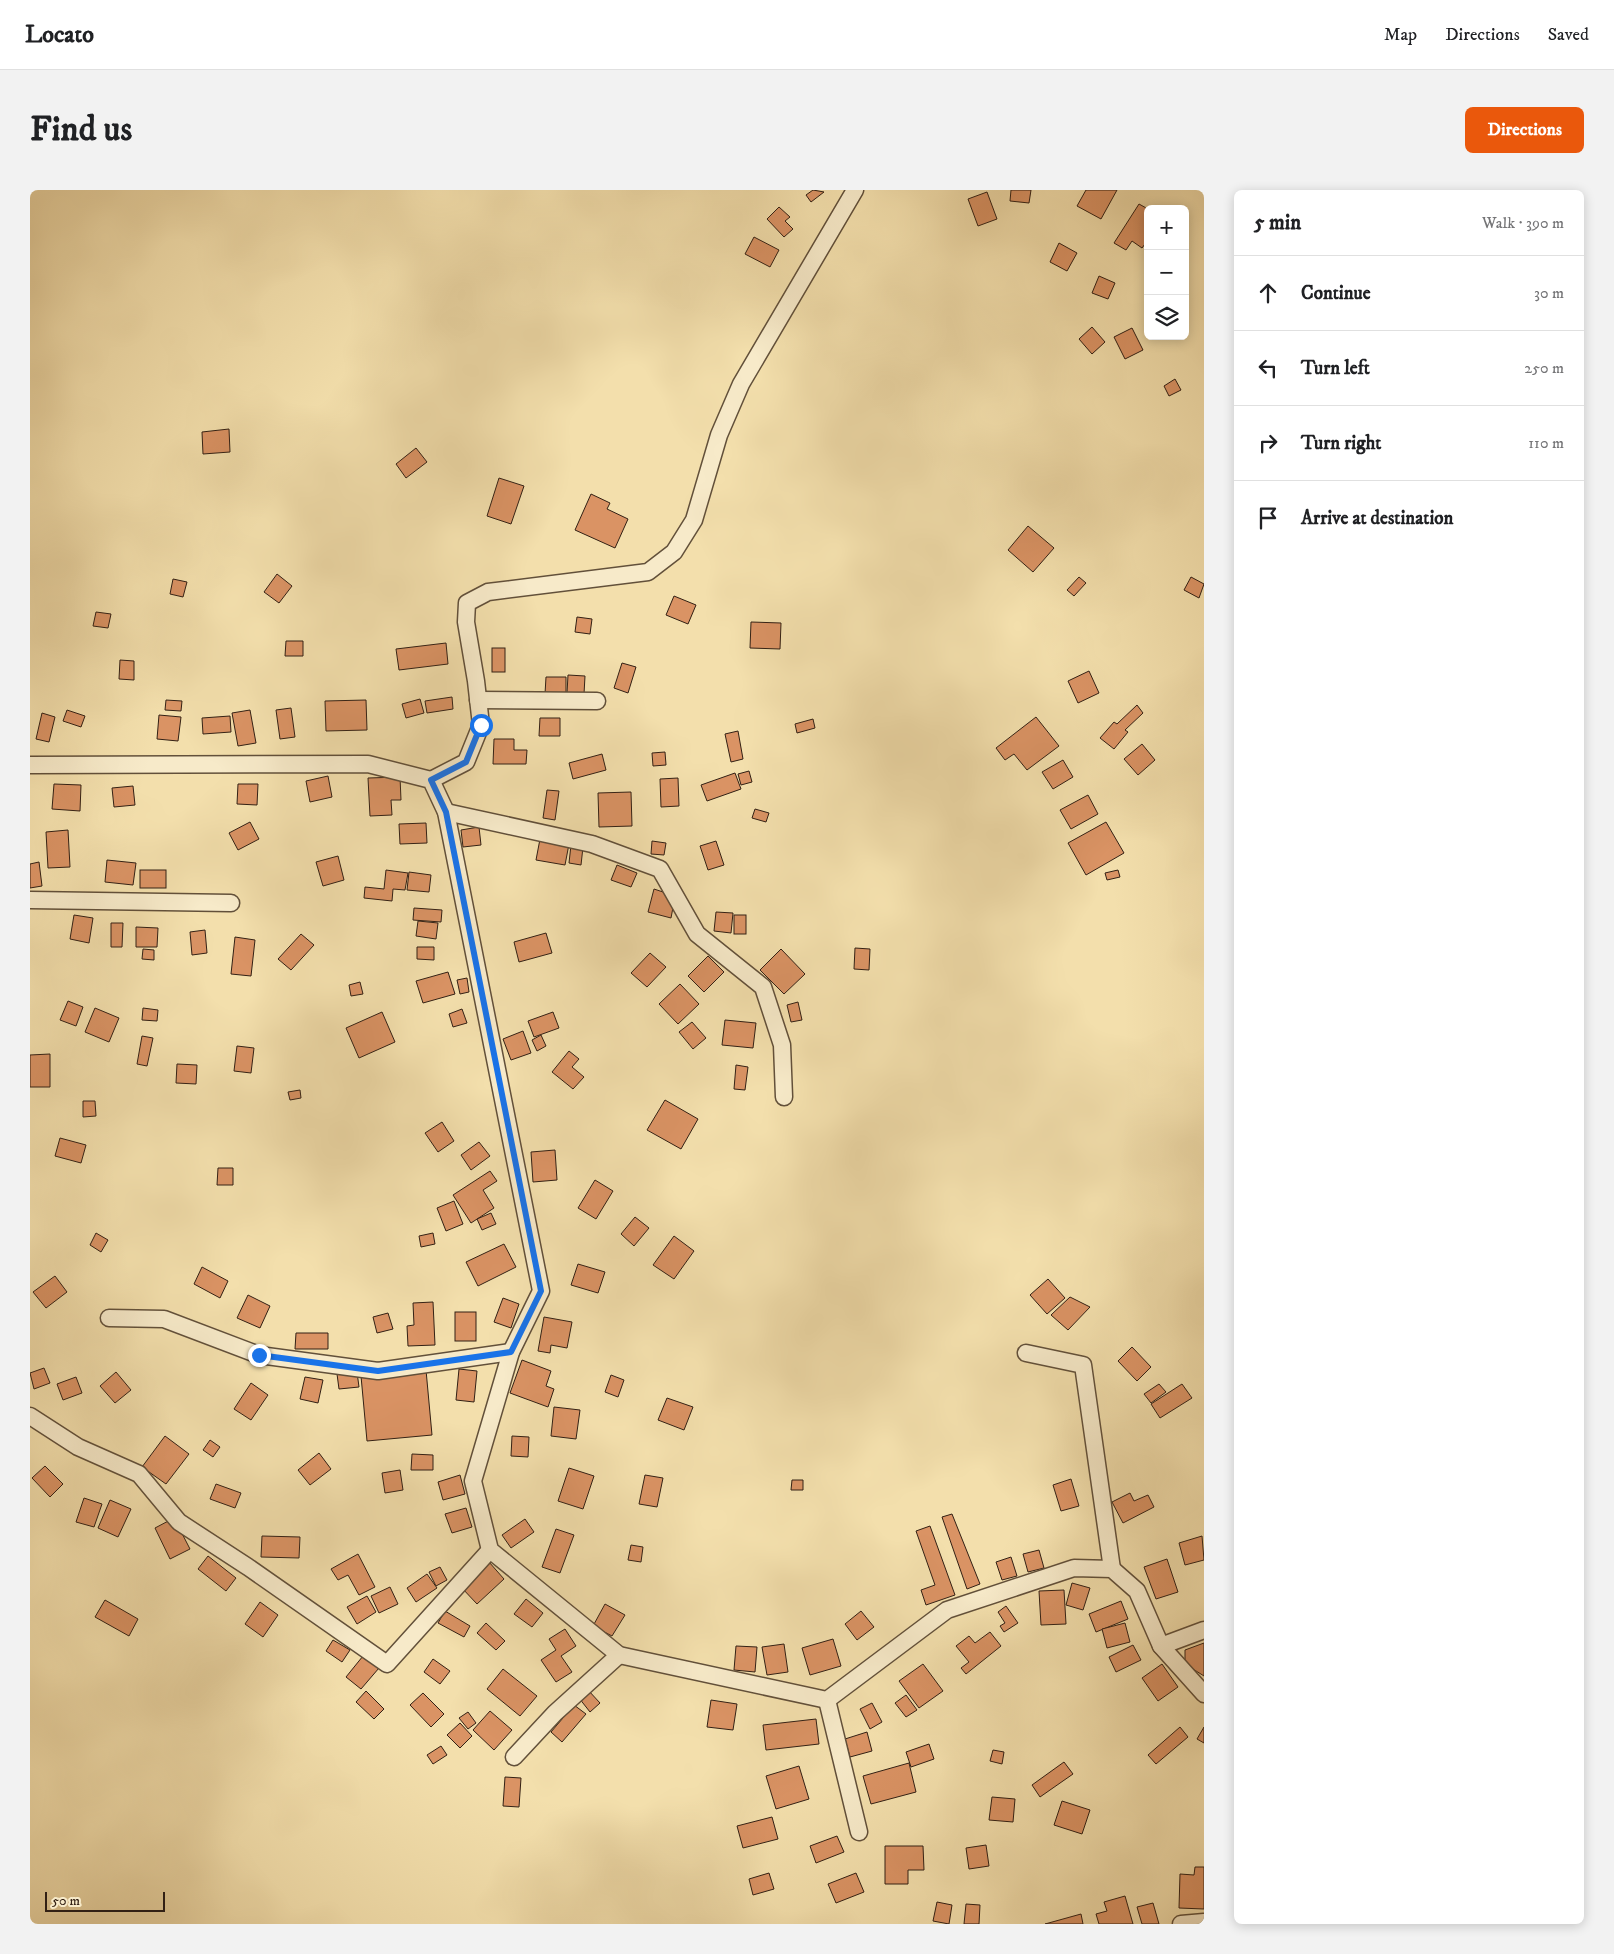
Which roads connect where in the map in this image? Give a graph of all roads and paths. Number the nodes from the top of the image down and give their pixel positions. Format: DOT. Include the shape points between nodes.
graph roads {
  1 [pos="855,190"];
  2 [pos="478,700"];
  3 [pos="597,701"];
  4 [pos="30,765"];
  5 [pos="431,780"];
  6 [pos="446,812"];
  7 [pos="30,900"];
  8 [pos="231,903"];
  9 [pos="784,1097"];
  10 [pos="108,1318"];
  11 [pos="511,1352"];
  12 [pos="1026,1353"];
  13 [pos="30,1416"];
  14 [pos="490,1550"];
  15 [pos="1112,1568"];
  16 [pos="1204,1630"];
  17 [pos="1161,1646"];
  18 [pos="619,1655"];
  19 [pos="1204,1694"];
  20 [pos="827,1700"];
  21 [pos="514,1757"];
  22 [pos="858,1832"];
  23 [pos="1204,1922"];
  24 [pos="1181,1924"];
  1 -- 2 [label="street" via="742,384 719,435 694,520 674,552 648,572 488,592 467,603 466,622"];
  2 -- 3 [label="street"];
  2 -- 5 [label="street" via="481,725 466,762"];
  4 -- 5 [label="street" via="368,764"];
  5 -- 6 [label="street"];
  6 -- 9 [label="street" via="592,844 660,869 697,934 763,987 782,1044"];
  6 -- 11 [label="street" via="541,1291"];
  7 -- 8 [label="street"];
  10 -- 11 [label="street" via="164,1319 259,1355 378,1371"];
  11 -- 14 [label="street" via="473,1481"];
  12 -- 15 [label="street" via="1083,1365"];
  13 -- 14 [label="street" via="78,1447 139,1474 179,1522 387,1664"];
  14 -- 18 [label="street"];
  15 -- 17 [label="street" via="1137,1591"];
  15 -- 20 [label="street" via="1074,1568 947,1610"];
  16 -- 17 [label="street"];
  17 -- 19 [label="street"];
  18 -- 20 [label="street"];
  18 -- 21 [label="street" via="554,1713"];
  20 -- 22 [label="street"];
  23 -- 24 [label="street"];
}
